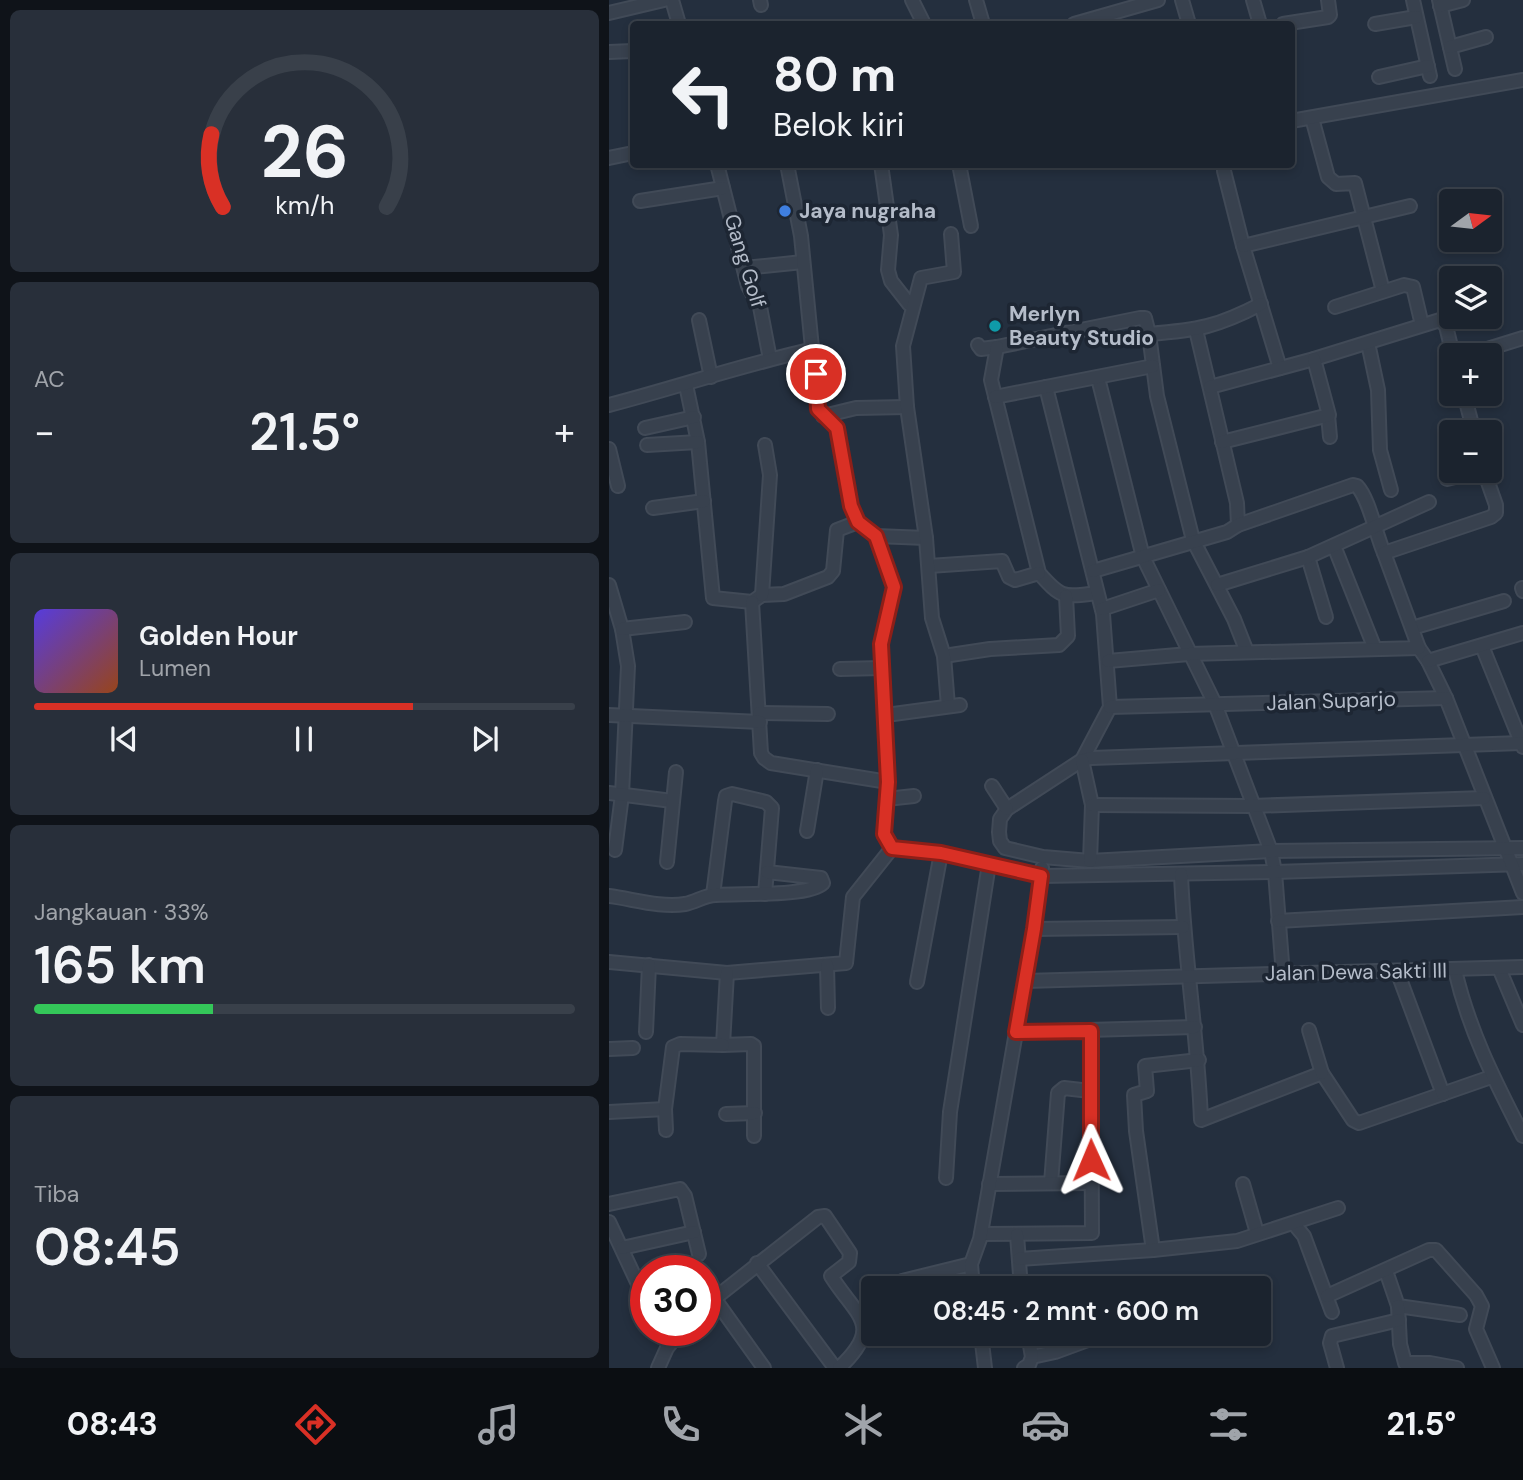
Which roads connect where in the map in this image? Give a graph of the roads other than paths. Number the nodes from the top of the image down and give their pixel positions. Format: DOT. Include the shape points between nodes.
graph roads {
  1 [pos="664,0"];
  2 [pos="672,0"];
  3 [pos="912,0"];
  4 [pos="921,0"];
  5 [pos="977,0"];
  6 [pos="1158,0"];
  7 [pos="1182,0"];
  8 [pos="1253,0"];
  9 [pos="1328,0"];
  10 [pos="1413,0"];
  11 [pos="1463,0"];
  12 [pos="1439,3"];
  13 [pos="609,13"];
  14 [pos="1416,17"];
  15 [pos="678,21"];
  16 [pos="922,21"];
  17 [pos="931,21"];
  18 [pos="982,21"];
  19 [pos="1084,21"];
  20 [pos="1188,21"];
  21 [pos="1260,21"];
  22 [pos="1295,22"];
  23 [pos="1375,24"];
  24 [pos="1486,37"];
  25 [pos="1450,47"];
  26 [pos="630,51"];
  27 [pos="609,52"];
  28 [pos="1455,69"];
  29 [pos="1379,77"];
  30 [pos="1523,80"];
  31 [pos="1312,118"];
  32 [pos="1295,120"];
  33 [pos="630,154"];
  34 [pos="609,158"];
  35 [pos="718,168"];
  36 [pos="788,168"];
  37 [pos="882,168"];
  38 [pos="960,168"];
  39 [pos="1225,168"];
  40 [pos="723,188"];
  41 [pos="640,201"];
  42 [pos="1410,206"];
  43 [pos="1362,216"];
  44 [pos="971,226"];
  45 [pos="951,234"];
  46 [pos="1243,246"];
  47 [pos="803,262"];
  48 [pos="744,268"];
  49 [pos="1383,291"];
  50 [pos="1261,304"];
  51 [pos="913,306"];
  52 [pos="1335,307"];
  53 [pos="699,320"];
  54 [pos="1422,326"];
  55 [pos="1196,330"];
  56 [pos="1149,334"];
  57 [pos="1523,338"];
  58 [pos="1368,343"];
  59 [pos="1449,343"];
  60 [pos="1502,344"];
  61 [pos="978,345"];
  62 [pos="997,347"];
  63 [pos="814,349"];
  64 [pos="770,359"];
  65 [pos="1314,359"];
  66 [pos="1153,366"];
  67 [pos="1280,368"];
  68 [pos="711,377"];
  69 [pos="1098,378"];
  70 [pos="686,385"];
  71 [pos="1046,387"];
  72 [pos="1210,387"];
  73 [pos="995,397"];
  74 [pos="610,402"];
  75 [pos="907,407"];
  76 [pos="1328,415"];
  77 [pos="823,416"];
  78 [pos="694,417"];
  79 [pos="645,428"];
  80 [pos="1330,437"];
  81 [pos="698,442"];
  82 [pos="1222,442"];
  83 [pos="647,444"];
  84 [pos="765,445"];
  85 [pos="609,449"];
  86 [pos="1488,483"];
  87 [pos="618,486"];
  88 [pos="1391,490"];
  89 [pos="704,501"];
  90 [pos="1429,502"];
  91 [pos="653,508"];
  92 [pos="858,522"];
  93 [pos="1238,525"];
  94 [pos="1374,527"];
  95 [pos="876,536"];
  96 [pos="926,538"];
  97 [pos="1193,540"];
  98 [pos="1334,546"];
  99 [pos="1384,553"];
  100 [pos="1143,557"];
  101 [pos="1308,557"];
  102 [pos="929,566"];
  103 [pos="1093,571"];
  104 [pos="1039,573"];
  105 [pos="1217,585"];
  106 [pos="609,588"];
  107 [pos="1159,590"];
  108 [pos="1097,593"];
  109 [pos="1066,596"];
  110 [pos="757,598"];
  111 [pos="1504,601"];
  112 [pos="1103,609"];
  113 [pos="1326,618"];
  114 [pos="685,622"];
  115 [pos="1412,628"];
  116 [pos="622,629"];
  117 [pos="1523,633"];
  118 [pos="1482,646"];
  119 [pos="1419,648"];
  120 [pos="1375,649"];
  121 [pos="1247,652"];
  122 [pos="1189,654"];
  123 [pos="944,656"];
  124 [pos="1108,661"];
  125 [pos="1428,661"];
  126 [pos="882,668"];
  127 [pos="840,669"];
  128 [pos="1446,698"];
  129 [pos="1215,704"];
  130 [pos="1110,706"];
  131 [pos="828,714"];
  132 [pos="609,715"];
  133 [pos="885,715"];
  134 [pos="627,716"];
  135 [pos="760,718"];
  136 [pos="1522,745"];
  137 [pos="1466,746"];
  138 [pos="1233,753"];
  139 [pos="1082,760"];
  140 [pos="817,770"];
  141 [pos="676,772"];
  142 [pos="888,782"];
  143 [pos="992,786"];
  144 [pos="616,794"];
  145 [pos="914,796"];
  146 [pos="1484,798"];
  147 [pos="886,799"];
  148 [pos="672,801"];
  149 [pos="1092,805"];
  150 [pos="1252,806"];
  151 [pos="1007,809"];
  152 [pos="807,831"];
  153 [pos="892,848"];
  154 [pos="1506,848"];
  155 [pos="1523,848"];
  156 [pos="615,850"];
  157 [pos="1271,851"];
  158 [pos="941,853"];
  159 [pos="1044,857"];
  160 [pos="1090,861"];
  161 [pos="667,862"];
  162 [pos="989,864"];
  163 [pos="1518,864"];
  164 [pos="767,872"];
  165 [pos="1275,872"];
  166 [pos="1181,874"];
  167 [pos="1041,876"];
  168 [pos="765,894"];
  169 [pos="1523,894"];
  170 [pos="713,895"];
  171 [pos="609,896"];
  172 [pos="1523,907"];
  173 [pos="1277,921"];
  174 [pos="1183,926"];
  175 [pos="1034,929"];
  176 [pos="609,962"];
  177 [pos="649,965"];
  178 [pos="827,965"];
  179 [pos="1523,967"];
  180 [pos="1499,968"];
  181 [pos="1455,970"];
  182 [pos="1397,971"];
  183 [pos="727,973"];
  184 [pos="1189,975"];
  185 [pos="1283,975"];
  186 [pos="1025,981"];
  187 [pos="917,982"];
  188 [pos="828,1008"];
  189 [pos="1523,1025"];
  190 [pos="1195,1027"];
  191 [pos="1309,1030"];
  192 [pos="1091,1031"];
  193 [pos="646,1032"];
  194 [pos="1016,1032"];
  195 [pos="723,1045"];
  196 [pos="633,1048"];
  197 [pos="609,1049"];
  198 [pos="1199,1060"];
  199 [pos="1322,1073"];
  200 [pos="1491,1077"];
  201 [pos="1090,1091"];
  202 [pos="1443,1094"];
  203 [pos="666,1109"];
  204 [pos="609,1112"];
  205 [pos="755,1113"];
  206 [pos="726,1114"];
  207 [pos="666,1130"];
  208 [pos="754,1136"];
  209 [pos="1523,1136"];
  210 [pos="946,1178"];
  211 [pos="1051,1183"];
  212 [pos="1091,1183"];
  213 [pos="989,1184"];
  214 [pos="1243,1184"];
  215 [pos="609,1204"];
  216 [pos="1338,1208"];
  217 [pos="609,1222"];
  218 [pos="1294,1224"];
  219 [pos="694,1232"];
  220 [pos="1257,1233"];
  221 [pos="981,1234"];
  222 [pos="1017,1235"];
  223 [pos="622,1248"];
  224 [pos="1153,1250"];
  225 [pos="699,1254"];
  226 [pos="1019,1259"];
  227 [pos="757,1263"];
  228 [pos="971,1264"];
  229 [pos="630,1266"];
  230 [pos="1386,1271"];
  231 [pos="922,1276"];
  232 [pos="972,1276"];
  233 [pos="1020,1276"];
  234 [pos="721,1293"];
  235 [pos="1327,1296"];
  236 [pos="1398,1306"];
  237 [pos="1332,1312"];
  238 [pos="1459,1315"];
  239 [pos="721,1317"];
  240 [pos="1399,1320"];
  241 [pos="671,1346"];
  242 [pos="983,1346"];
  243 [pos="1071,1346"];
  244 [pos="1028,1363"];
  245 [pos="757,1365"];
  246 [pos="1402,1365"];
  247 [pos="658,1368"];
  248 [pos="837,1368"];
  249 [pos="985,1368"];
  250 [pos="1337,1368"];
  251 [pos="1457,1368"];
  252 [pos="1493,1368"];
  1 -- 13 [label="street"];
  2 -- 15 [label="street"];
  3 -- 16 [label="street"];
  4 -- 17 [label="street"];
  5 -- 18 [label="street"];
  6 -- 19 [label="street"];
  7 -- 20 [label="street"];
  8 -- 21 [label="street"];
  9 -- 22 [label="street" via="1328,17"];
  10 -- 14 [label="street"];
  11 -- 12 [label="street"];
  12 -- 25 [label="street"];
  14 -- 23 [label="street"];
  14 -- 29 [label="street" via="1429,71"];
  24 -- 25 [label="street"];
  25 -- 28 [label="street"];
  26 -- 27 [label="street"];
  30 -- 31 [label="street"];
  31 -- 32 [label="street"];
  31 -- 43 [label="street" via="1328,177 1336,184 1355,183"];
  33 -- 34 [label="street"];
  35 -- 40 [label="street, Gang Golf"];
  36 -- 47 [label="street"];
  37 -- 51 [label="street" via="891,235 888,270 891,281"];
  38 -- 44 [label="street"];
  39 -- 46 [label="street"];
  40 -- 41 [label="street"];
  40 -- 48 [label="street, Gang Golf"];
  42 -- 43 [label="street"];
  43 -- 46 [label="street"];
  43 -- 49 [label="street"];
  45 -- 51 [label="street" via="954,272 921,278"];
  46 -- 50 [label="street"];
  47 -- 48 [label="street"];
  47 -- 63 [label="street"];
  48 -- 64 [label="street, Gang Golf" via="760,307"];
  49 -- 52 [label="street"];
  49 -- 54 [label="street" via="1412,287"];
  50 -- 55 [label="street" via="1228,321"];
  50 -- 67 [label="street"];
  51 -- 75 [label="street" via="903,346"];
  53 -- 68 [label="street"];
  54 -- 58 [label="street"];
  54 -- 59 [label="street" via="1443,321"];
  55 -- 56 [label="street"];
  55 -- 72 [label="street"];
  56 -- 62 [label="street" via="1145,318 1140,317"];
  56 -- 66 [label="street"];
  57 -- 60 [label="street"];
  58 -- 65 [label="street"];
  58 -- 88 [label="street" via="1378,390 1380,450"];
  61 -- 62 [label="street" via="981,349"];
  62 -- 73 [label="street" via="991,380"];
  63 -- 64 [label="street"];
  63 -- 77 [label="street" via="818,409"];
  64 -- 68 [label="street"];
  65 -- 67 [label="street"];
  65 -- 76 [label="street"];
  66 -- 69 [label="street"];
  66 -- 97 [label="street"];
  67 -- 72 [label="street"];
  68 -- 70 [label="street"];
  69 -- 71 [label="street"];
  69 -- 100 [label="street"];
  70 -- 74 [label="street"];
  70 -- 78 [label="street"];
  71 -- 73 [label="street"];
  71 -- 103 [label="street"];
  72 -- 82 [label="street"];
  73 -- 104 [label="street"];
  75 -- 77 [label="street" via="856,408"];
  75 -- 96 [label="street"];
  76 -- 80 [label="street"];
  76 -- 82 [label="street"];
  77 -- 92 [label="street" via="837,428"];
  78 -- 79 [label="street"];
  78 -- 81 [label="street"];
  81 -- 83 [label="street"];
  81 -- 89 [label="street"];
  82 -- 93 [label="street"];
  84 -- 110 [label="street" via="770,475"];
  85 -- 87 [label="street"];
  86 -- 99 [label="street" via="1496,505 1491,517"];
  89 -- 91 [label="street"];
  89 -- 110 [label="street" via="713,598"];
  90 -- 94 [label="street"];
  92 -- 95 [label="street"];
  92 -- 110 [label="street" via="837,530 833,570 828,577 784,594"];
  93 -- 94 [label="street" via="1353,485 1363,493"];
  93 -- 97 [label="street"];
  94 -- 98 [label="street"];
  94 -- 99 [label="street"];
  95 -- 96 [label="street"];
  95 -- 126 [label="street" via="894,587 881,644"];
  96 -- 102 [label="street"];
  97 -- 100 [label="street"];
  97 -- 105 [label="street"];
  98 -- 101 [label="street"];
  98 -- 120 [label="street"];
  99 -- 115 [label="street"];
  100 -- 103 [label="street"];
  100 -- 107 [label="street"];
  101 -- 105 [label="street"];
  101 -- 113 [label="street"];
  102 -- 104 [label="street" via="1002,561 1015,580"];
  102 -- 123 [label="street" via="932,618"];
  103 -- 108 [label="street"];
  104 -- 109 [label="street"];
  105 -- 121 [label="street"];
  106 -- 116 [label="street"];
  107 -- 112 [label="street"];
  107 -- 122 [label="street"];
  108 -- 109 [label="street"];
  108 -- 112 [label="street"];
  109 -- 123 [label="street" via="1068,636 1059,645"];
  110 -- 135 [label="street"];
  111 -- 115 [label="street"];
  112 -- 124 [label="street"];
  114 -- 116 [label="street"];
  115 -- 119 [label="street"];
  116 -- 134 [label="street" via="628,666"];
  117 -- 118 [label="street"];
  118 -- 125 [label="street"];
  118 -- 136 [label="street"];
  119 -- 120 [label="street"];
  119 -- 125 [label="street"];
  120 -- 121 [label="street"];
  121 -- 122 [label="street"];
  122 -- 124 [label="street"];
  122 -- 129 [label="street"];
  123 -- 133 [label="street" via="954,706"];
  124 -- 130 [label="street"];
  125 -- 128 [label="street"];
  126 -- 127 [label="street"];
  126 -- 133 [label="street"];
  128 -- 129 [label="street, Jalan Suparjo"];
  128 -- 137 [label="street"];
  129 -- 130 [label="street, Jalan Suparjo"];
  129 -- 138 [label="street"];
  130 -- 139 [label="street"];
  131 -- 135 [label="street"];
  132 -- 134 [label="street"];
  133 -- 142 [label="street"];
  134 -- 135 [label="street"];
  134 -- 144 [label="street"];
  135 -- 140 [label="street" via="764,758"];
  136 -- 137 [label="street"];
  137 -- 138 [label="street"];
  137 -- 146 [label="street"];
  138 -- 139 [label="street"];
  138 -- 150 [label="street"];
  139 -- 149 [label="street"];
  139 -- 151 [label="street"];
  140 -- 142 [label="street"];
  140 -- 152 [label="street"];
  141 -- 148 [label="street"];
  142 -- 147 [label="street"];
  143 -- 151 [label="street"];
  144 -- 148 [label="street"];
  144 -- 156 [label="street"];
  145 -- 147 [label="street"];
  146 -- 150 [label="street"];
  146 -- 154 [label="street"];
  147 -- 153 [label="street" via="884,834"];
  148 -- 161 [label="street"];
  149 -- 150 [label="street"];
  149 -- 160 [label="street"];
  150 -- 157 [label="street"];
  151 -- 159 [label="street" via="999,832 1005,848"];
  153 -- 158 [label="street"];
  153 -- 178 [label="street" via="853,897 845,962"];
  154 -- 155 [label="street"];
  154 -- 157 [label="street"];
  154 -- 163 [label="street"];
  157 -- 160 [label="street"];
  157 -- 165 [label="street"];
  158 -- 162 [label="street"];
  158 -- 187 [label="street"];
  159 -- 160 [label="street"];
  159 -- 167 [label="street"];
  162 -- 167 [label="street"];
  162 -- 210 [label="street" via="950,1112"];
  163 -- 165 [label="street"];
  163 -- 169 [label="street"];
  164 -- 168 [label="street"];
  164 -- 168 [label="street" via="821,878 823,883"];
  164 -- 170 [label="street" via="772,808 766,802 726,796"];
  165 -- 166 [label="street"];
  165 -- 173 [label="street"];
  166 -- 167 [label="street"];
  166 -- 174 [label="street"];
  167 -- 175 [label="street"];
  168 -- 170 [label="street"];
  170 -- 171 [label="street" via="684,904"];
  172 -- 173 [label="street"];
  173 -- 185 [label="street"];
  174 -- 175 [label="street"];
  174 -- 184 [label="street"];
  175 -- 186 [label="street"];
  176 -- 177 [label="street"];
  177 -- 183 [label="street"];
  177 -- 193 [label="street"];
  178 -- 183 [label="street"];
  178 -- 188 [label="street"];
  179 -- 180 [label="street, Jalan Dewa Sakti III"];
  180 -- 181 [label="street, Jalan Dewa Sakti III"];
  180 -- 189 [label="street"];
  181 -- 182 [label="street, Jalan Dewa Sakti III"];
  181 -- 200 [label="street"];
  182 -- 185 [label="street, Jalan Dewa Sakti III"];
  182 -- 202 [label="street"];
  183 -- 195 [label="street"];
  184 -- 185 [label="street, Jalan Dewa Sakti III"];
  184 -- 186 [label="street, Jalan Dewa Sakti III"];
  184 -- 190 [label="street"];
  186 -- 194 [label="street"];
  190 -- 192 [label="street"];
  190 -- 198 [label="street"];
  191 -- 199 [label="street"];
  192 -- 194 [label="street"];
  192 -- 201 [label="street"];
  194 -- 213 [label="street"];
  195 -- 203 [label="street" via="673,1047"];
  195 -- 205 [label="street" via="754,1046"];
  196 -- 197 [label="street"];
  198 -- 199 [label="street" via="1201,1120"];
  198 -- 224 [label="street" via="1145,1066 1147,1091 1134,1095"];
  199 -- 202 [label="street" via="1359,1123"];
  200 -- 202 [label="street"];
  200 -- 209 [label="street"];
  201 -- 211 [label="street" via="1064,1088 1058,1093"];
  201 -- 212 [label="street"];
  203 -- 204 [label="street"];
  203 -- 207 [label="street"];
  205 -- 206 [label="street"];
  205 -- 208 [label="street"];
  211 -- 212 [label="street"];
  211 -- 213 [label="street"];
  212 -- 222 [label="street" via="1092,1233"];
  213 -- 221 [label="street"];
  214 -- 220 [label="street"];
  215 -- 219 [label="street" via="680,1189"];
  216 -- 218 [label="street"];
  217 -- 223 [label="street"];
  218 -- 220 [label="street"];
  218 -- 235 [label="street" via="1304,1237"];
  219 -- 223 [label="street"];
  219 -- 225 [label="street"];
  220 -- 224 [label="street" via="1237,1241"];
  221 -- 222 [label="street"];
  221 -- 228 [label="street"];
  222 -- 226 [label="street"];
  223 -- 229 [label="street"];
  224 -- 226 [label="street"];
  226 -- 233 [label="street"];
  227 -- 234 [label="street"];
  227 -- 248 [label="street"];
  227 -- 248 [label="street" via="825,1216 850,1253 849,1262 831,1276 864,1327 855,1353"];
  228 -- 231 [label="street"];
  228 -- 232 [label="street"];
  230 -- 235 [label="street"];
  230 -- 236 [label="street"];
  230 -- 252 [label="street" via="1436,1250 1479,1300 1476,1329"];
  235 -- 237 [label="street"];
  236 -- 238 [label="street"];
  236 -- 240 [label="street"];
  239 -- 245 [label="street"];
  240 -- 246 [label="street"];
  240 -- 250 [label="street" via="1332,1336"];
  241 -- 247 [label="street"];
  242 -- 249 [label="street"];
  243 -- 244 [label="street"];
  246 -- 251 [label="street" via="1422,1362"];
}
